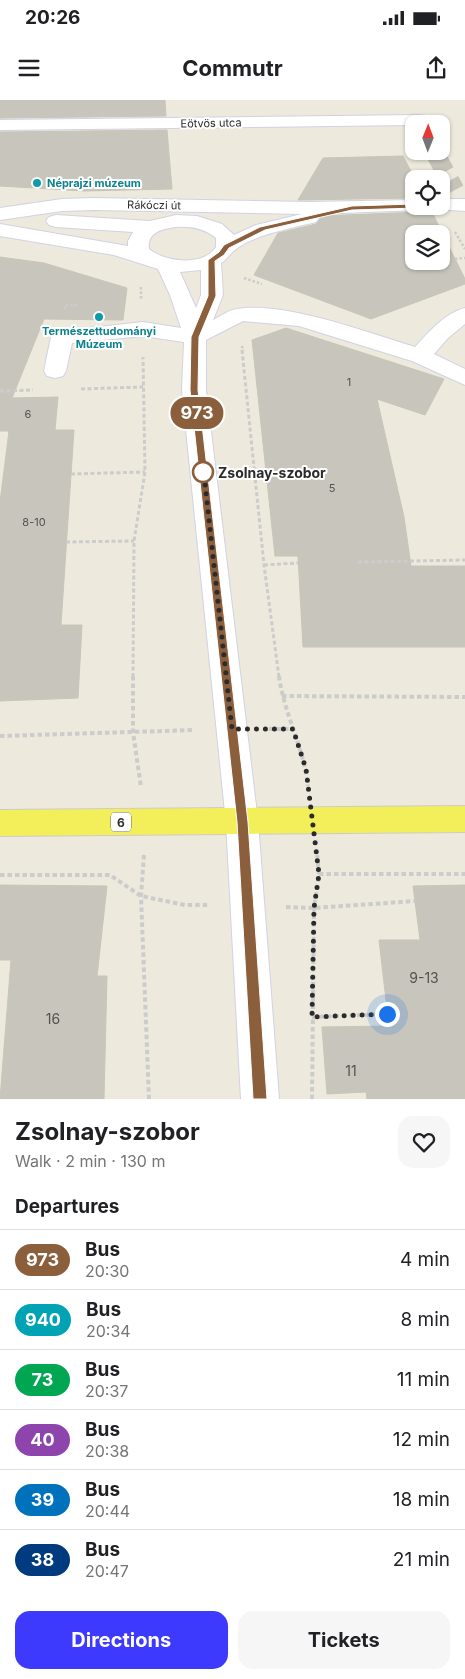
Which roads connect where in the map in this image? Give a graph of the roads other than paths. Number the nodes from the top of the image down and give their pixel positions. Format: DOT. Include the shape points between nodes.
graph roads {
  1 [pos="405,119"];
  2 [pos="0,125"];
  3 [pos="405,206"];
  4 [pos="309,208"];
  5 [pos="352,208"];
  6 [pos="0,214"];
  7 [pos="203,223"];
  8 [pos="152,227"];
  9 [pos="0,230"];
  10 [pos="219,253"];
  11 [pos="146,257"];
  12 [pos="167,265"];
  13 [pos="465,314"];
  14 [pos="195,337"];
  15 [pos="420,356"];
  16 [pos="56,371"];
  17 [pos="465,378"];
  18 [pos="465,819"];
  19 [pos="242,822"];
  20 [pos="0,823"];
  21 [pos="260,1099"];
  1 -- 2 [label="street, Eötvös utca" via="334,113"];
  3 -- 5 [label="street, Rákóczi út"];
  4 -- 5 [label="street, Rákóczi út"];
  4 -- 6 [label="street, Rákóczi út" via="94,204"];
  4 -- 7 [label="street, Rákóczi út"];
  5 -- 10 [label="street, Rákóczi út" via="263,229"];
  6 -- 8 [label="street, Rákóczi út"];
  7 -- 8 [label="street, Rákóczi út" via="176,221"];
  7 -- 10 [label="street" via="226,237"];
  8 -- 11 [label="street" via="140,235 138,241 138,248"];
  9 -- 11 [label="street"];
  10 -- 12 [label="street, Rákóczi út" via="191,265"];
  10 -- 14 [label="street" via="212,296"];
  11 -- 12 [label="street"];
  12 -- 14 [label="street"];
  13 -- 15 [label="street" via="440,332"];
  14 -- 15 [label="street" via="239,316 261,315 301,320"];
  14 -- 16 [label="street" via="143,329 62,337"];
  14 -- 19 [label="street" via="194,390"];
  15 -- 17 [label="street"];
  18 -- 19 [label="main road, 6"];
  19 -- 20 [label="main road, 6"];
  19 -- 21 [label="street"];
}
